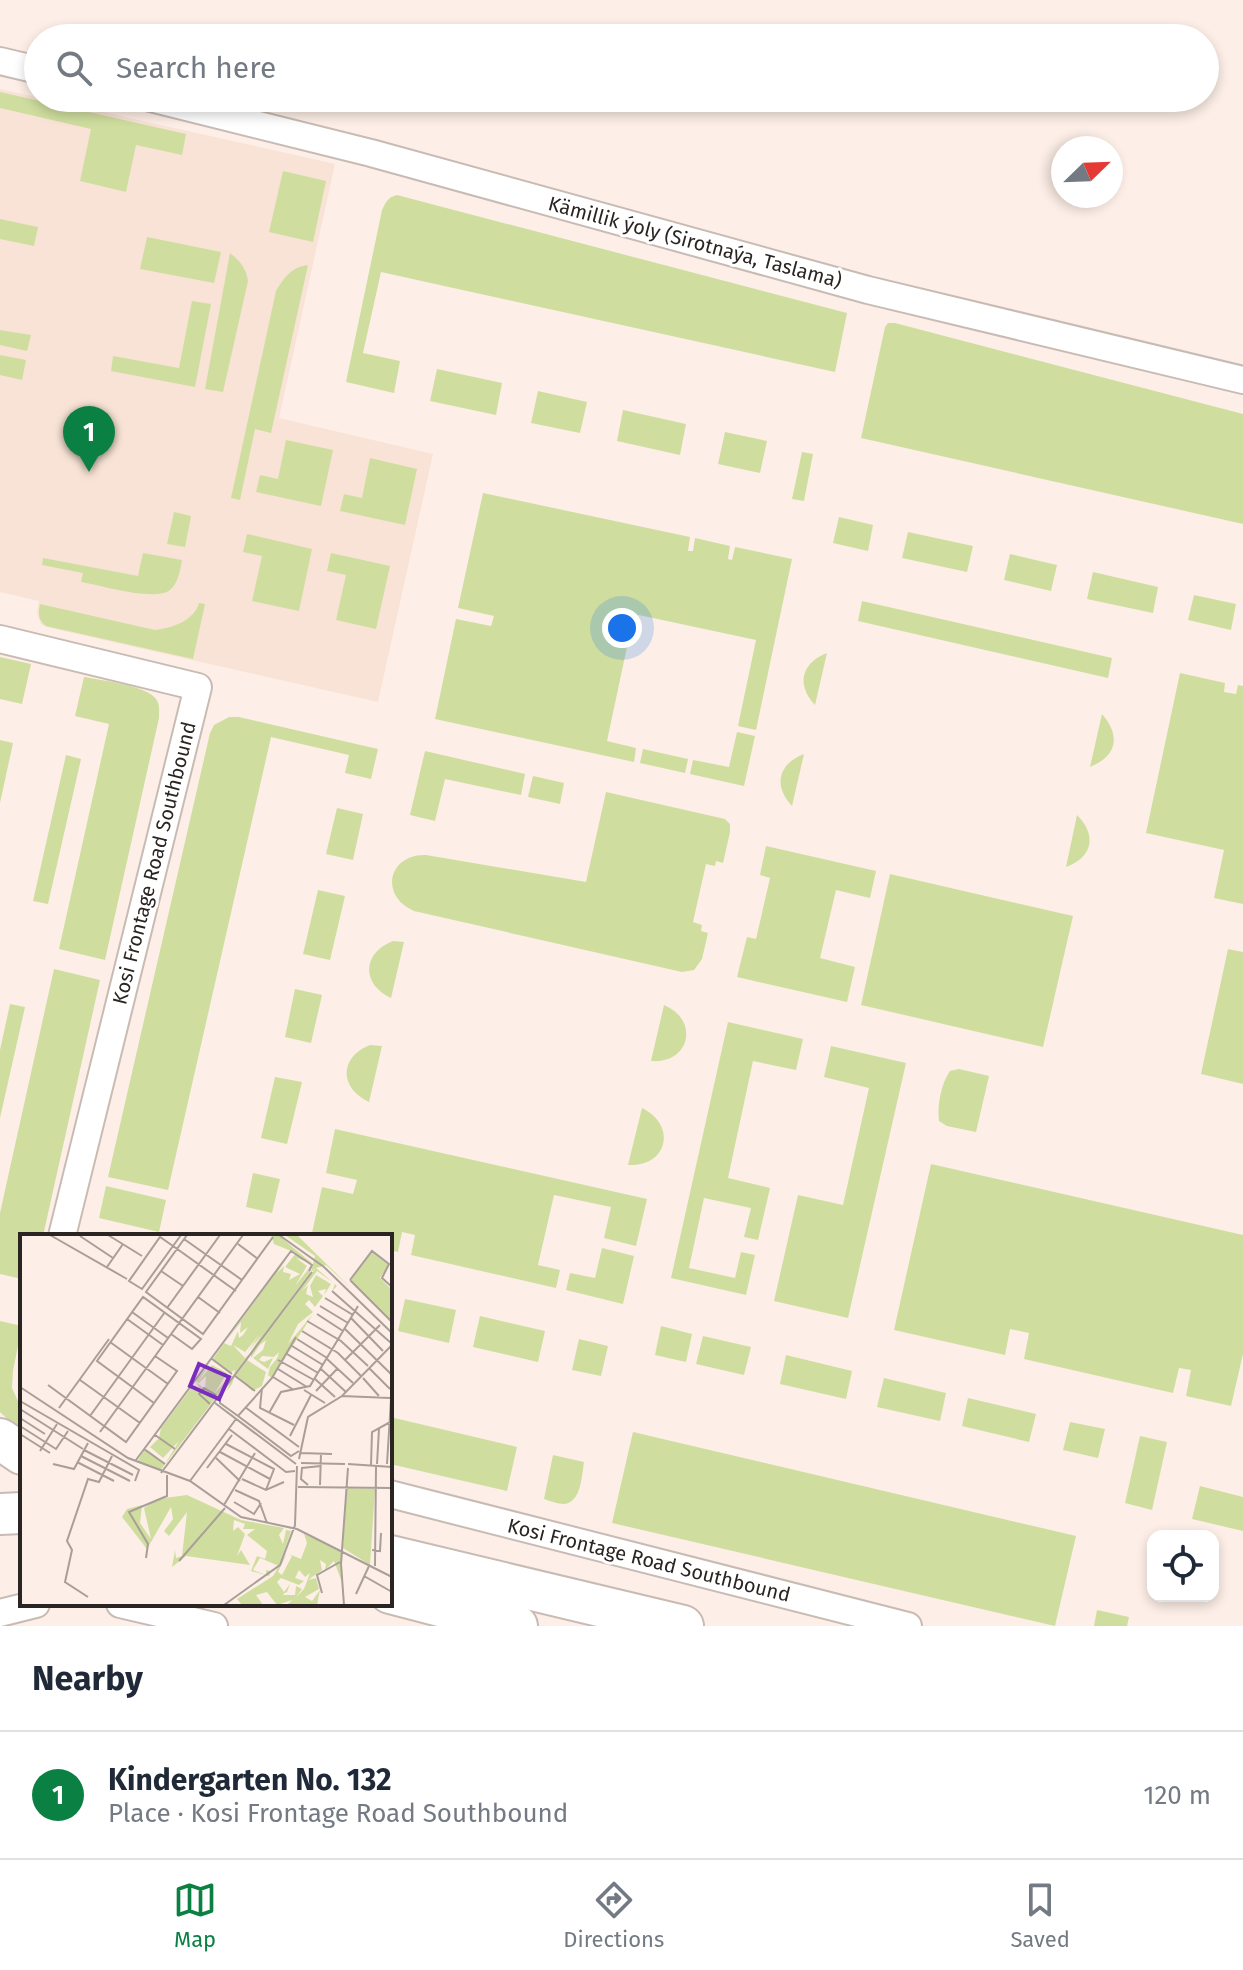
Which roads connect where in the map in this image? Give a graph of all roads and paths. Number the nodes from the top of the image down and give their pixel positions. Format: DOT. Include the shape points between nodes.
graph roads {
  1 [pos="0,61"];
  2 [pos="24,67"];
  3 [pos="206,112"];
  4 [pos="1243,380"];
  5 [pos="0,639"];
  6 [pos="62,1234"];
  7 [pos="0,1439"];
  8 [pos="20,1453"];
  9 [pos="392,1495"];
  10 [pos="20,1513"];
  11 [pos="0,1514"];
  12 [pos="392,1556"];
  13 [pos="28,1606"];
  14 [pos="129,1606"];
  15 [pos="417,1606"];
  16 [pos="0,1613"];
  17 [pos="214,1626"];
  18 [pos="517,1626"];
  19 [pos="683,1626"];
  20 [pos="908,1626"];
  1 -- 2 [label="street"];
  3 -- 4 [label="street, Kämillik ýoly (Sirotnaýa, Taslama)" via="868,290"];
  5 -- 6 [label="street, Kosi Frontage Road Southbound" via="198,687"];
  7 -- 8 [label="main road"];
  9 -- 20 [label="street, Kosi Frontage Road Southbound"];
  10 -- 11 [label="main road"];
  12 -- 19 [label="main road"];
  13 -- 16 [label="street"];
  14 -- 17 [label="street"];
  15 -- 18 [label="main road"];
}
